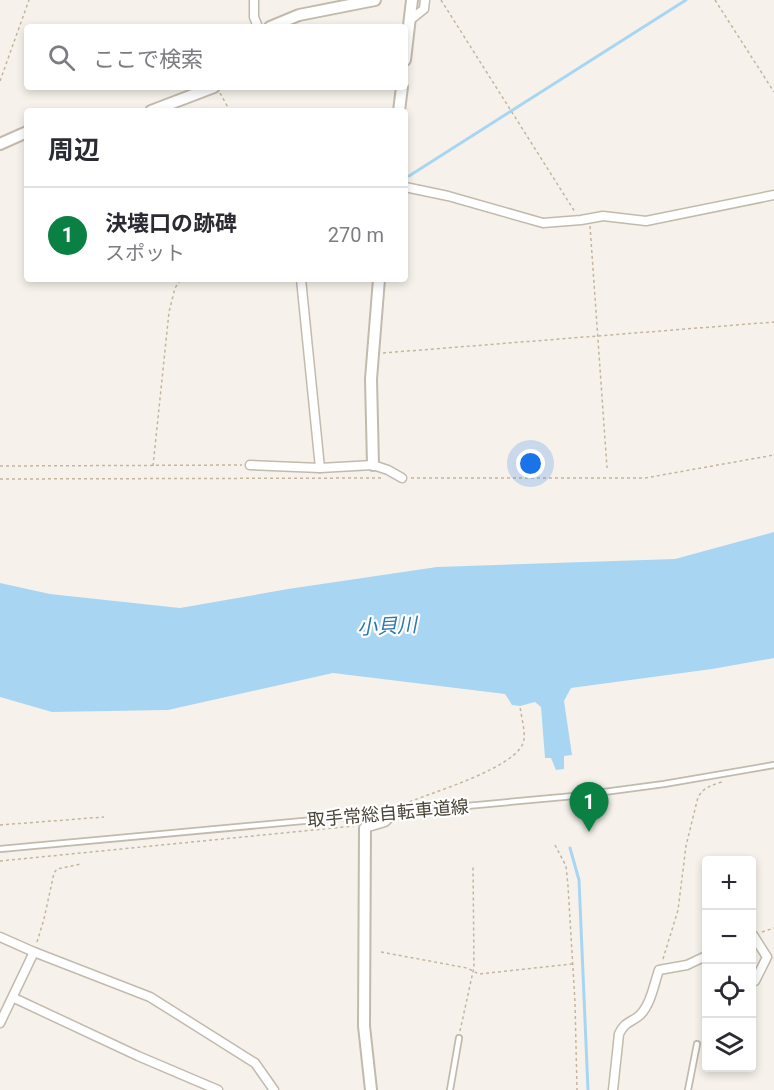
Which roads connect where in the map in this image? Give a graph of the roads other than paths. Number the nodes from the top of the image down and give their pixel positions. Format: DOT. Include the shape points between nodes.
graph roads {
  1 [pos="254,0"];
  2 [pos="375,0"];
  3 [pos="412,0"];
  4 [pos="425,0"];
  5 [pos="409,21"];
  6 [pos="257,24"];
  7 [pos="277,24"];
  8 [pos="408,31"];
  9 [pos="208,90"];
  10 [pos="402,90"];
  11 [pos="159,108"];
  12 [pos="399,108"];
  13 [pos="24,133"];
  14 [pos="0,144"];
  15 [pos="408,188"];
  16 [pos="774,195"];
  17 [pos="301,282"];
  18 [pos="379,282"];
  19 [pos="250,465"];
  20 [pos="373,465"];
  21 [pos="320,468"];
  22 [pos="402,478"];
  23 [pos="774,765"];
  24 [pos="394,813"];
  25 [pos="365,828"];
  26 [pos="0,849"];
  27 [pos="0,937"];
  28 [pos="756,941"];
  29 [pos="34,952"];
  30 [pos="702,958"];
  31 [pos="756,979"];
  32 [pos="14,998"];
  33 [pos="0,1023"];
  34 [pos="459,1038"];
  35 [pos="696,1044"];
  36 [pos="218,1090"];
  37 [pos="274,1090"];
  38 [pos="371,1090"];
  39 [pos="450,1090"];
  40 [pos="613,1090"];
  41 [pos="688,1090"];
  1 -- 6 [label="street"];
  2 -- 7 [label="street" via="299,15"];
  3 -- 5 [label="street"];
  4 -- 5 [label="street" via="424,9"];
  5 -- 8 [label="street"];
  9 -- 11 [label="street"];
  10 -- 12 [label="street"];
  13 -- 14 [label="street"];
  15 -- 16 [label="street" via="543,223 603,216 646,221"];
  17 -- 21 [label="street"];
  18 -- 20 [label="street" via="371,379"];
  19 -- 21 [label="street"];
  20 -- 21 [label="street"];
  20 -- 22 [label="street"];
  23 -- 24 [label="lane, 取手常総自転車道線" via="574,796"];
  24 -- 25 [label="street" via="385,822"];
  24 -- 26 [label="lane, 取手常総自転車道線"];
  25 -- 38 [label="street" via="364,1026"];
  27 -- 29 [label="street"];
  28 -- 31 [label="street" via="767,957"];
  29 -- 32 [label="street"];
  29 -- 37 [label="street" via="150,997 255,1063"];
  30 -- 40 [label="street" via="659,970 646,1006 639,1016 623,1025 619,1034"];
  32 -- 33 [label="street"];
  32 -- 36 [label="street"];
  34 -- 39 [label="lane"];
  35 -- 41 [label="lane"];
}
